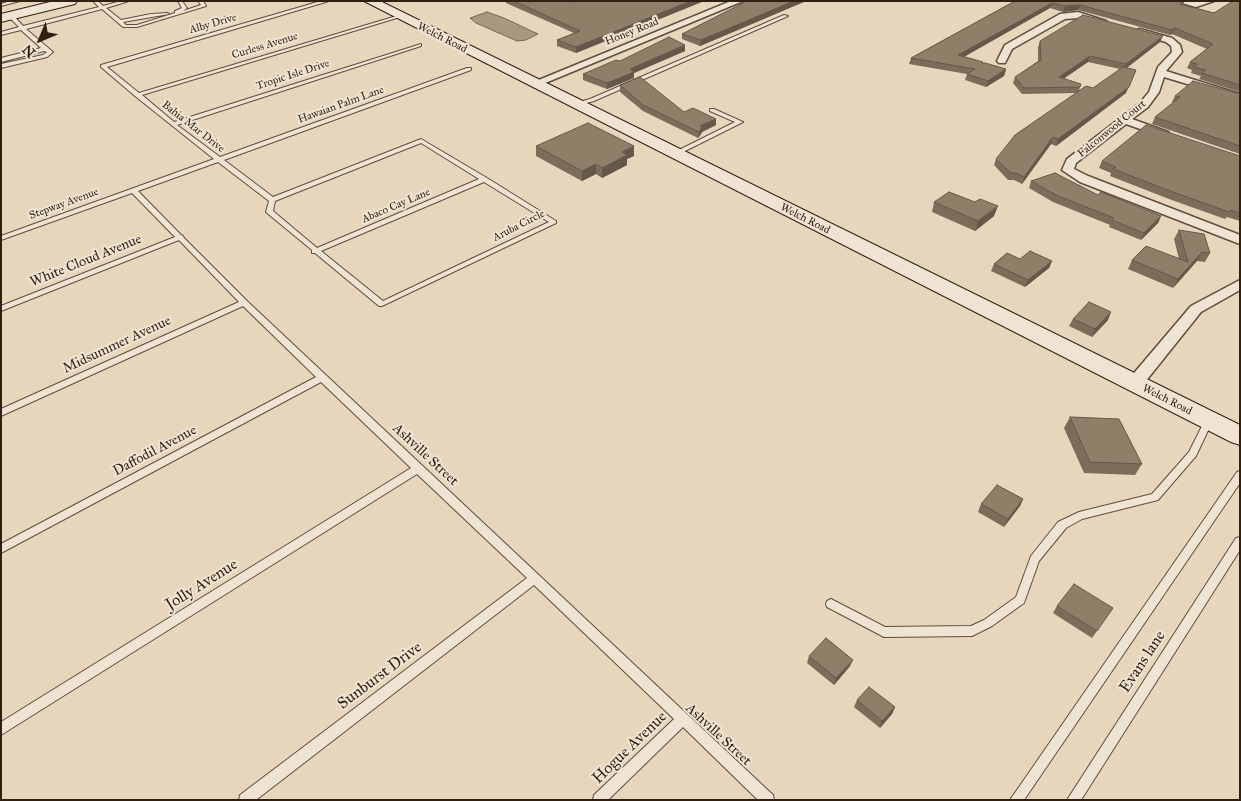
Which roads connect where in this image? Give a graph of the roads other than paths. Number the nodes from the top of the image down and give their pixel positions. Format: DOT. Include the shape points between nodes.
graph roads {
  1 [pos="18,1"];
  2 [pos="71,1"];
  3 [pos="95,1"];
  4 [pos="126,1"];
  5 [pos="200,1"];
  6 [pos="327,1"];
  7 [pos="370,1"];
  8 [pos="739,1"];
  9 [pos="1179,1"];
  10 [pos="1210,1"];
  11 [pos="180,2"];
  12 [pos="1,5"];
  13 [pos="104,7"];
  14 [pos="398,16"];
  15 [pos="786,16"];
  16 [pos="6,17"];
  17 [pos="122,24"];
  18 [pos="1114,24"];
  19 [pos="22,28"];
  20 [pos="1132,29"];
  21 [pos="1,34"];
  22 [pos="419,45"];
  23 [pos="45,49"];
  24 [pos="1,60"];
  25 [pos="1002,61"];
  26 [pos="1,66"];
  27 [pos="104,66"];
  28 [pos="469,69"];
  29 [pos="1162,73"];
  30 [pos="534,84"];
  31 [pos="137,95"];
  32 [pos="1240,97"];
  33 [pos="575,104"];
  34 [pos="712,110"];
  35 [pos="1124,120"];
  36 [pos="173,124"];
  37 [pos="1177,138"];
  38 [pos="675,154"];
  39 [pos="219,160"];
  40 [pos="485,179"];
  41 [pos="133,190"];
  42 [pos="272,200"];
  43 [pos="181,236"];
  44 [pos="1,238"];
  45 [pos="1240,240"];
  46 [pos="315,251"];
  47 [pos="1240,284"];
  48 [pos="244,302"];
  49 [pos="1,309"];
  50 [pos="322,378"];
  51 [pos="1135,383"];
  52 [pos="1,413"];
  53 [pos="1209,420"];
  54 [pos="1240,436"];
  55 [pos="419,468"];
  56 [pos="1240,475"];
  57 [pos="1240,541"];
  58 [pos="1,549"];
  59 [pos="535,578"];
  60 [pos="831,604"];
  61 [pos="682,720"];
  62 [pos="1,729"];
  63 [pos="245,800"];
  64 [pos="599,800"];
  65 [pos="768,800"];
  66 [pos="1016,800"];
  67 [pos="1073,800"];
  1 -- 12 [label="lane"];
  2 -- 16 [label="street"];
  3 -- 13 [label="lane"];
  4 -- 13 [label="lane"];
  5 -- 17 [label="lane" via="204,6 137,26"];
  6 -- 27 [label="lane, Alby Drive"];
  7 -- 14 [label="street, Welch Road"];
  8 -- 30 [label="street, Honey Road"];
  9 -- 10 [label="street" via="1196,4"];
  11 -- 17 [label="lane" via="185,8"];
  13 -- 17 [label="lane"];
  13 -- 19 [label="lane"];
  14 -- 30 [label="street, Welch Road"];
  14 -- 31 [label="lane, Curless Avenue"];
  15 -- 33 [label="lane" via="592,100"];
  16 -- 19 [label="lane"];
  18 -- 25 [label="street" via="1078,15 1063,16 1008,47"];
  19 -- 21 [label="lane"];
  19 -- 23 [label="lane"];
  20 -- 29 [label="street, Falconwood Court" via="1175,45 1177,52 1163,67"];
  22 -- 36 [label="lane, Tropic Isle Drive"];
  23 -- 24 [label="lane"];
  23 -- 26 [label="lane" via="50,52 45,56"];
  27 -- 31 [label="lane, Bahia Mar Drive"];
  28 -- 39 [label="lane, Hawaian Palm Lane"];
  29 -- 32 [label="street"];
  29 -- 35 [label="street, Falconwood Court" via="1144,105"];
  30 -- 33 [label="street, Welch Road"];
  31 -- 36 [label="lane, Bahia Mar Drive"];
  33 -- 38 [label="street, Welch Road"];
  34 -- 38 [label="lane" via="740,122"];
  35 -- 37 [label="street"];
  35 -- 45 [label="street, Falconwood Court" via="1071,161 1068,170"];
  36 -- 39 [label="lane, Bahia Mar Drive"];
  38 -- 51 [label="street, Welch Road"];
  39 -- 41 [label="lane"];
  39 -- 42 [label="lane, Bahia Mar Drive"];
  40 -- 42 [label="lane, Aruba Circle" via="421,141"];
  40 -- 46 [label="lane, Abaco Cay Lane"];
  40 -- 46 [label="lane, Aruba Circle" via="554,222 382,304"];
  41 -- 43 [label="lane, Ashville Street"];
  41 -- 44 [label="lane, Stepway Avenue"];
  42 -- 46 [label="lane, Aruba Circle" via="269,212"];
  43 -- 48 [label="lane, Ashville Street"];
  43 -- 49 [label="lane, White Cloud Avenue"];
  47 -- 51 [label="street" via="1196,309"];
  48 -- 50 [label="lane, Ashville Street"];
  48 -- 52 [label="lane, Midsummer Avenue"];
  50 -- 55 [label="lane, Ashville Street"];
  50 -- 58 [label="lane, Daffodil Avenue"];
  51 -- 53 [label="street, Welch Road"];
  53 -- 54 [label="street, Welch Road"];
  53 -- 60 [label="lane" via="1193,454 1155,496 1079,516 1062,525 1035,559 1020,600 972,631 884,632"];
  55 -- 59 [label="lane, Ashville Street"];
  55 -- 62 [label="lane, Jolly Avenue"];
  56 -- 66 [label="lane"];
  57 -- 67 [label="lane, Evans lane"];
  59 -- 61 [label="lane, Ashville Street"];
  59 -- 63 [label="lane, Sunburst Drive"];
  61 -- 64 [label="lane, Hogue Avenue"];
  61 -- 65 [label="lane, Ashville Street"];
}
